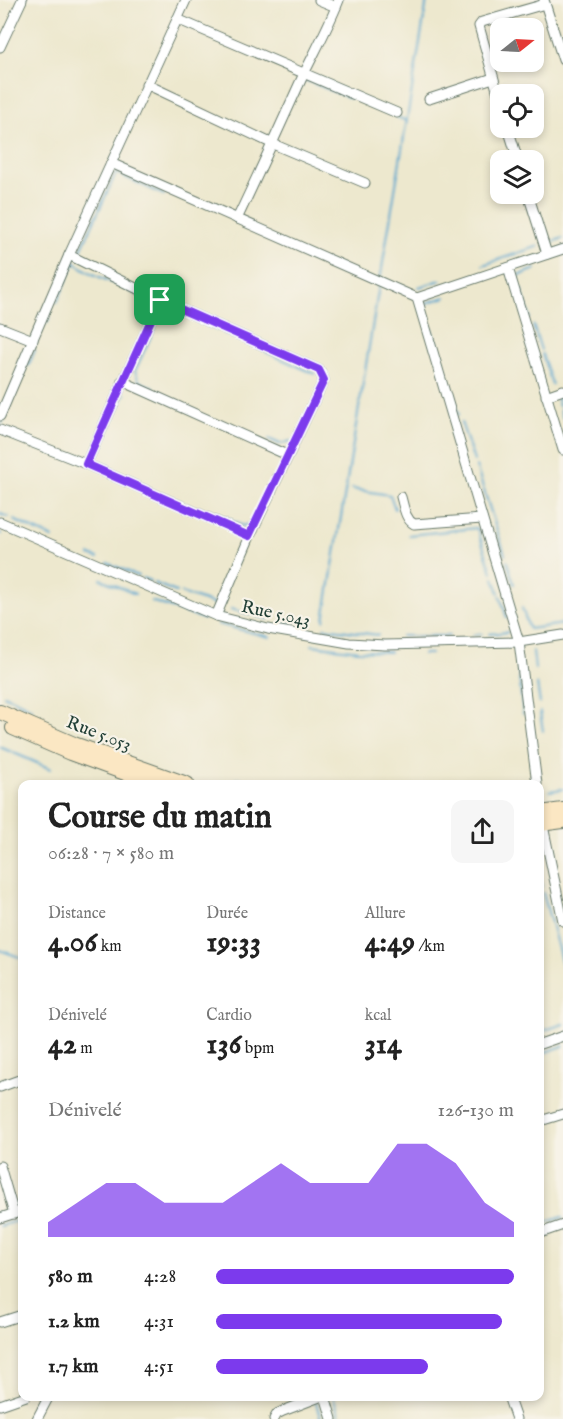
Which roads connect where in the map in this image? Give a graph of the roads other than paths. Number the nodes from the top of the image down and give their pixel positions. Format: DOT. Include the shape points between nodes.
graph roads {
  1 [pos="22,0"];
  2 [pos="186,0"];
  3 [pos="319,0"];
  4 [pos="544,2"];
  5 [pos="337,3"];
  6 [pos="177,19"];
  7 [pos="0,47"];
  8 [pos="563,60"];
  9 [pos="305,73"];
  10 [pos="493,78"];
  11 [pos="146,84"];
  12 [pos="495,84"];
  13 [pos="429,99"];
  14 [pos="397,113"];
  15 [pos="273,144"];
  16 [pos="111,163"];
  17 [pos="365,183"];
  18 [pos="531,204"];
  19 [pos="237,219"];
  20 [pos="563,249"];
  21 [pos="547,254"];
  22 [pos="69,255"];
  23 [pos="508,268"];
  24 [pos="417,298"];
  25 [pos="160,300"];
  26 [pos="0,327"];
  27 [pos="33,340"];
  28 [pos="122,381"];
  29 [pos="563,390"];
  30 [pos="546,396"];
  31 [pos="0,416"];
  32 [pos="0,430"];
  33 [pos="563,450"];
  34 [pos="287,455"];
  35 [pos="86,464"];
  36 [pos="401,497"];
  37 [pos="482,519"];
  38 [pos="0,522"];
  39 [pos="249,536"];
  40 [pos="216,616"];
  41 [pos="563,635"];
  42 [pos="519,642"];
  43 [pos="0,712"];
  44 [pos="0,722"];
  45 [pos="143,780"];
  46 [pos="176,780"];
  47 [pos="536,780"];
  48 [pos="563,810"];
  49 [pos="544,817"];
  50 [pos="544,818"];
  51 [pos="563,821"];
  52 [pos="544,832"];
  53 [pos="563,921"];
  54 [pos="563,1036"];
  55 [pos="544,1043"];
  56 [pos="18,1080"];
  57 [pos="0,1087"];
  58 [pos="563,1114"];
  59 [pos="544,1120"];
  60 [pos="0,1166"];
  61 [pos="18,1212"];
  62 [pos="0,1218"];
  63 [pos="563,1225"];
  64 [pos="544,1232"];
  65 [pos="18,1316"];
  66 [pos="0,1322"];
  67 [pos="18,1399"];
  68 [pos="46,1401"];
  69 [pos="308,1401"];
  70 [pos="325,1401"];
  71 [pos="510,1401"];
  72 [pos="0,1405"];
  73 [pos="37,1419"];
  74 [pos="274,1419"];
  75 [pos="332,1419"];
  76 [pos="516,1419"];
  1 -- 7 [label="street"];
  2 -- 6 [label="street"];
  3 -- 5 [label="street"];
  4 -- 8 [label="street"];
  4 -- 10 [label="street" via="479,26"];
  5 -- 9 [label="street"];
  6 -- 9 [label="street"];
  6 -- 11 [label="street"];
  9 -- 14 [label="street"];
  9 -- 15 [label="street"];
  10 -- 12 [label="street"];
  10 -- 13 [label="street"];
  11 -- 15 [label="street"];
  11 -- 16 [label="street"];
  15 -- 17 [label="street"];
  15 -- 19 [label="street"];
  16 -- 19 [label="street"];
  16 -- 22 [label="street"];
  18 -- 21 [label="street"];
  19 -- 24 [label="street"];
  20 -- 21 [label="street"];
  21 -- 23 [label="street"];
  22 -- 25 [label="street"];
  22 -- 27 [label="street"];
  23 -- 24 [label="street"];
  23 -- 30 [label="street"];
  24 -- 37 [label="street"];
  25 -- 28 [label="street"];
  25 -- 34 [label="street" via="319,370 324,380"];
  26 -- 27 [label="street"];
  27 -- 31 [label="street"];
  28 -- 34 [label="street"];
  28 -- 35 [label="street"];
  29 -- 30 [label="street"];
  30 -- 33 [label="street"];
  32 -- 35 [label="street"];
  34 -- 39 [label="street"];
  35 -- 39 [label="street"];
  36 -- 37 [label="street" via="407,517 414,524"];
  37 -- 42 [label="street"];
  38 -- 40 [label="street, Rue 5.043"];
  39 -- 40 [label="street"];
  40 -- 42 [label="street, Rue 5.043" via="349,643"];
  41 -- 42 [label="street, Rue 5.043"];
  42 -- 47 [label="street"];
  43 -- 46 [label="main road, Rue 5.053" via="74,744"];
  44 -- 45 [label="main road, Rue 5.053"];
  48 -- 49 [label="main road"];
  50 -- 51 [label="main road"];
  52 -- 53 [label="street"];
  54 -- 55 [label="street"];
  56 -- 57 [label="street"];
  58 -- 59 [label="street"];
  60 -- 61 [label="street"];
  61 -- 62 [label="street"];
  63 -- 64 [label="street"];
  65 -- 66 [label="street"];
  67 -- 72 [label="street"];
  68 -- 73 [label="street"];
  69 -- 74 [label="street" via="282,1410"];
  70 -- 75 [label="street"];
  71 -- 76 [label="street"];
}
